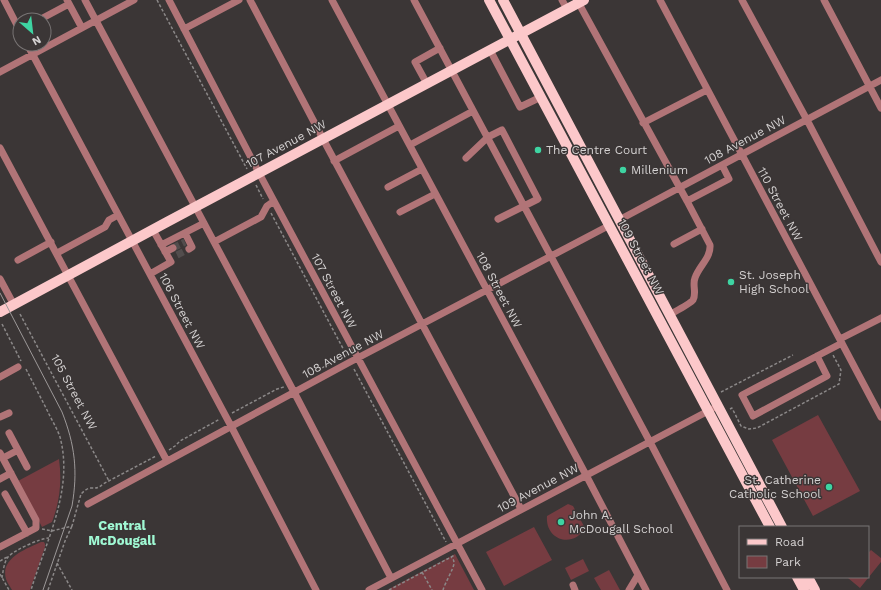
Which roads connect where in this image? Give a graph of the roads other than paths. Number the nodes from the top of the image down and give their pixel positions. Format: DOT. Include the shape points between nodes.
graph roads {
  1 [pos="4,0"];
  2 [pos="85,0"];
  3 [pos="134,0"];
  4 [pos="169,0"];
  5 [pos="239,0"];
  6 [pos="250,0"];
  7 [pos="332,0"];
  8 [pos="414,0"];
  9 [pos="489,0"];
  10 [pos="503,0"];
  11 [pos="660,0"];
  12 [pos="742,0"];
  13 [pos="824,0"];
  14 [pos="580,1"];
  15 [pos="68,2"];
  16 [pos="565,5"];
  17 [pos="52,12"];
  18 [pos="12,16"];
  19 [pos="96,20"];
  20 [pos="82,28"];
  21 [pos="184,29"];
  22 [pos="521,34"];
  23 [pos="510,39"];
  24 [pos="440,48"];
  25 [pos="490,50"];
  26 [pos="31,52"];
  27 [pos="33,55"];
  28 [pos="452,70"];
  29 [pos="0,72"];
  30 [pos="881,80"];
  31 [pos="427,84"];
  32 [pos="870,86"];
  33 [pos="707,90"];
  34 [pos="541,97"];
  35 [pos="388,105"];
  36 [pos="881,108"];
  37 [pos="473,111"];
  38 [pos="807,120"];
  39 [pos="643,123"];
  40 [pos="400,126"];
  41 [pos="488,137"];
  42 [pos="323,139"];
  43 [pos="410,145"];
  44 [pos="0,148"];
  45 [pos="742,155"];
  46 [pos="466,158"];
  47 [pos="334,161"];
  48 [pos="722,165"];
  49 [pos="422,169"];
  50 [pos="255,175"];
  51 [pos="388,187"];
  52 [pos="679,188"];
  53 [pos="435,194"];
  54 [pos="274,201"];
  55 [pos="686,201"];
  56 [pos="524,206"];
  57 [pos="196,207"];
  58 [pos="400,212"];
  59 [pos="118,215"];
  60 [pos="498,220"];
  61 [pos="619,220"];
  62 [pos="204,223"];
  63 [pos="610,225"];
  64 [pos="153,230"];
  65 [pos="702,230"];
  66 [pos="186,238"];
  67 [pos="132,241"];
  68 [pos="51,242"];
  69 [pos="214,242"];
  70 [pos="674,244"];
  71 [pos="161,245"];
  72 [pos="173,248"];
  73 [pos="188,249"];
  74 [pos="165,252"];
  75 [pos="57,253"];
  76 [pos="177,255"];
  77 [pos="550,257"];
  78 [pos="18,260"];
  79 [pos="169,260"];
  80 [pos="881,262"];
  81 [pos="150,274"];
  82 [pos="68,275"];
  83 [pos="0,279"];
  84 [pos="487,290"];
  85 [pos="14,305"];
  86 [pos="0,312"];
  87 [pos="669,315"];
  88 [pos="881,318"];
  89 [pos="422,324"];
  90 [pos="841,341"];
  91 [pos="817,356"];
  92 [pos="358,358"];
  93 [pos="18,367"];
  94 [pos="0,377"];
  95 [pos="294,392"];
  96 [pos="718,406"];
  97 [pos="708,411"];
  98 [pos="9,413"];
  99 [pos="0,418"];
  100 [pos="881,418"];
  101 [pos="231,426"];
  102 [pos="9,433"];
  103 [pos="650,442"];
  104 [pos="18,450"];
  105 [pos="1,456"];
  106 [pos="167,461"];
  107 [pos="27,467"];
  108 [pos="11,473"];
  109 [pos="586,475"];
  110 [pos="0,479"];
  111 [pos="5,494"];
  112 [pos="88,504"];
  113 [pos="521,510"];
  114 [pos="769,526"];
  115 [pos="781,526"];
  116 [pos="27,533"];
  117 [pos="457,544"];
  118 [pos="0,547"];
  119 [pos="638,575"];
  120 [pos="391,578"];
  121 [pos="798,578"];
  122 [pos="809,578"];
  123 [pos="316,590"];
  124 [pos="369,590"];
  125 [pos="482,590"];
  126 [pos="629,590"];
  127 [pos="646,590"];
  128 [pos="727,590"];
  129 [pos="804,590"];
  130 [pos="815,590"];
  1 -- 18 [label="street"];
  2 -- 19 [label="street"];
  3 -- 19 [label="street"];
  4 -- 21 [label="street, 107 Street NW"];
  5 -- 21 [label="street"];
  6 -- 42 [label="street"];
  7 -- 35 [label="street, 108 Street NW"];
  8 -- 24 [label="street"];
  9 -- 23 [label="main road, 109 Street NW"];
  10 -- 22 [label="main road, 109 Street NW"];
  11 -- 33 [label="street, 110 Street NW"];
  12 -- 38 [label="street"];
  13 -- 32 [label="street"];
  14 -- 16 [label="main road, 107 Avenue NW"];
  14 -- 39 [label="street"];
  15 -- 17 [label="street"];
  15 -- 20 [label="street"];
  16 -- 22 [label="main road, 107 Avenue NW"];
  19 -- 20 [label="street"];
  19 -- 57 [label="street"];
  20 -- 27 [label="street"];
  21 -- 50 [label="street, 107 Street NW"];
  22 -- 23 [label="main road, 107 Avenue NW"];
  22 -- 61 [label="main road, 109 Street NW"];
  23 -- 25 [label="main road, 107 Avenue NW"];
  23 -- 34 [label="main road, 109 Street NW"];
  24 -- 28 [label="street"];
  24 -- 31 [label="street" via="415,62"];
  25 -- 28 [label="main road, 107 Avenue NW"];
  25 -- 34 [label="street" via="520,107"];
  26 -- 27 [label="street, 106 Street NW"];
  27 -- 29 [label="street"];
  27 -- 59 [label="street, 106 Street NW"];
  28 -- 31 [label="main road, 107 Avenue NW"];
  28 -- 37 [label="street"];
  30 -- 32 [label="street, 108 Avenue NW"];
  31 -- 35 [label="main road, 107 Avenue NW"];
  32 -- 36 [label="street"];
  32 -- 38 [label="street, 108 Avenue NW"];
  33 -- 39 [label="street"];
  33 -- 45 [label="street, 110 Street NW"];
  34 -- 63 [label="main road, 109 Street NW"];
  35 -- 40 [label="street, 108 Street NW"];
  35 -- 42 [label="main road, 107 Avenue NW"];
  37 -- 41 [label="street"];
  37 -- 43 [label="street"];
  38 -- 45 [label="street, 108 Avenue NW"];
  38 -- 80 [label="street"];
  39 -- 52 [label="street"];
  40 -- 43 [label="street, 108 Street NW"];
  40 -- 47 [label="street"];
  41 -- 46 [label="street"];
  41 -- 56 [label="street"];
  41 -- 56 [label="street" via="502,130 538,199"];
  42 -- 47 [label="street"];
  42 -- 50 [label="main road, 107 Avenue NW"];
  43 -- 49 [label="street, 108 Street NW"];
  44 -- 68 [label="street"];
  45 -- 48 [label="street, 108 Avenue NW"];
  45 -- 90 [label="street, 110 Street NW"];
  47 -- 89 [label="street"];
  48 -- 52 [label="street, 108 Avenue NW"];
  48 -- 55 [label="street" via="729,179"];
  49 -- 51 [label="street"];
  49 -- 53 [label="street, 108 Street NW"];
  50 -- 54 [label="street, 107 Street NW"];
  50 -- 57 [label="main road, 107 Avenue NW"];
  52 -- 55 [label="street"];
  52 -- 61 [label="street, 108 Avenue NW"];
  53 -- 58 [label="street"];
  53 -- 84 [label="street, 108 Street NW"];
  54 -- 69 [label="street" via="267,206 261,217"];
  54 -- 92 [label="street, 107 Street NW"];
  55 -- 65 [label="street"];
  56 -- 60 [label="street"];
  56 -- 77 [label="street"];
  57 -- 62 [label="street"];
  57 -- 64 [label="main road, 107 Avenue NW"];
  59 -- 67 [label="street, 106 Street NW"];
  59 -- 75 [label="street" via="109,220 105,227"];
  61 -- 87 [label="main road, 109 Street NW"];
  62 -- 66 [label="street"];
  62 -- 69 [label="street"];
  63 -- 77 [label="street, 108 Avenue NW"];
  63 -- 97 [label="main road, 109 Street NW"];
  64 -- 67 [label="main road, 107 Avenue NW"];
  64 -- 71 [label="street"];
  65 -- 70 [label="street"];
  65 -- 87 [label="street" via="710,250 694,280 694,296 692,301"];
  66 -- 71 [label="street"];
  66 -- 73 [label="street" via="192,247"];
  67 -- 81 [label="street, 106 Street NW"];
  67 -- 82 [label="main road, 107 Avenue NW"];
  68 -- 75 [label="street"];
  68 -- 78 [label="street"];
  69 -- 95 [label="street"];
  71 -- 74 [label="street"];
  72 -- 74 [label="street"];
  74 -- 79 [label="street"];
  75 -- 82 [label="street"];
  76 -- 79 [label="street"];
  77 -- 84 [label="street, 108 Avenue NW"];
  77 -- 103 [label="street"];
  79 -- 81 [label="street" via="171,262"];
  81 -- 101 [label="street, 106 Street NW"];
  82 -- 85 [label="main road, 107 Avenue NW"];
  82 -- 106 [label="street"];
  83 -- 85 [label="street"];
  84 -- 89 [label="street, 108 Avenue NW"];
  84 -- 109 [label="street, 108 Street NW"];
  85 -- 86 [label="main road, 107 Avenue NW"];
  87 -- 96 [label="main road, 109 Street NW"];
  88 -- 90 [label="street"];
  89 -- 92 [label="street, 108 Avenue NW"];
  89 -- 113 [label="street"];
  90 -- 91 [label="street"];
  90 -- 100 [label="street, 110 Street NW"];
  91 -- 91 [label="street" via="742,395 753,416 827,376"];
  92 -- 95 [label="street, 108 Avenue NW"];
  92 -- 117 [label="street, 107 Street NW"];
  93 -- 94 [label="street"];
  95 -- 101 [label="street, 108 Avenue NW"];
  95 -- 120 [label="street"];
  96 -- 97 [label="street, 109 Avenue NW"];
  96 -- 115 [label="main road, 109 Street NW"];
  97 -- 103 [label="street, 109 Avenue NW"];
  97 -- 114 [label="main road, 109 Street NW"];
  98 -- 99 [label="street"];
  101 -- 106 [label="street, 108 Avenue NW"];
  101 -- 123 [label="street, 106 Street NW"];
  102 -- 104 [label="street"];
  103 -- 109 [label="street, 109 Avenue NW"];
  103 -- 128 [label="street"];
  104 -- 105 [label="street"];
  104 -- 107 [label="street"];
  105 -- 108 [label="street"];
  106 -- 112 [label="street, 108 Avenue NW"];
  108 -- 110 [label="street"];
  108 -- 116 [label="street" via="36,520 36,528"];
  109 -- 113 [label="street, 109 Avenue NW"];
  109 -- 119 [label="street, 108 Street NW"];
  111 -- 116 [label="street"];
  113 -- 117 [label="street, 109 Avenue NW"];
  116 -- 118 [label="street"];
  117 -- 120 [label="street, 109 Avenue NW"];
  117 -- 125 [label="street, 107 Street NW"];
  119 -- 126 [label="street"];
  119 -- 127 [label="street, 108 Street NW"];
  120 -- 124 [label="street, 109 Avenue NW"];
  121 -- 129 [label="main road"];
  122 -- 130 [label="main road"];
}
